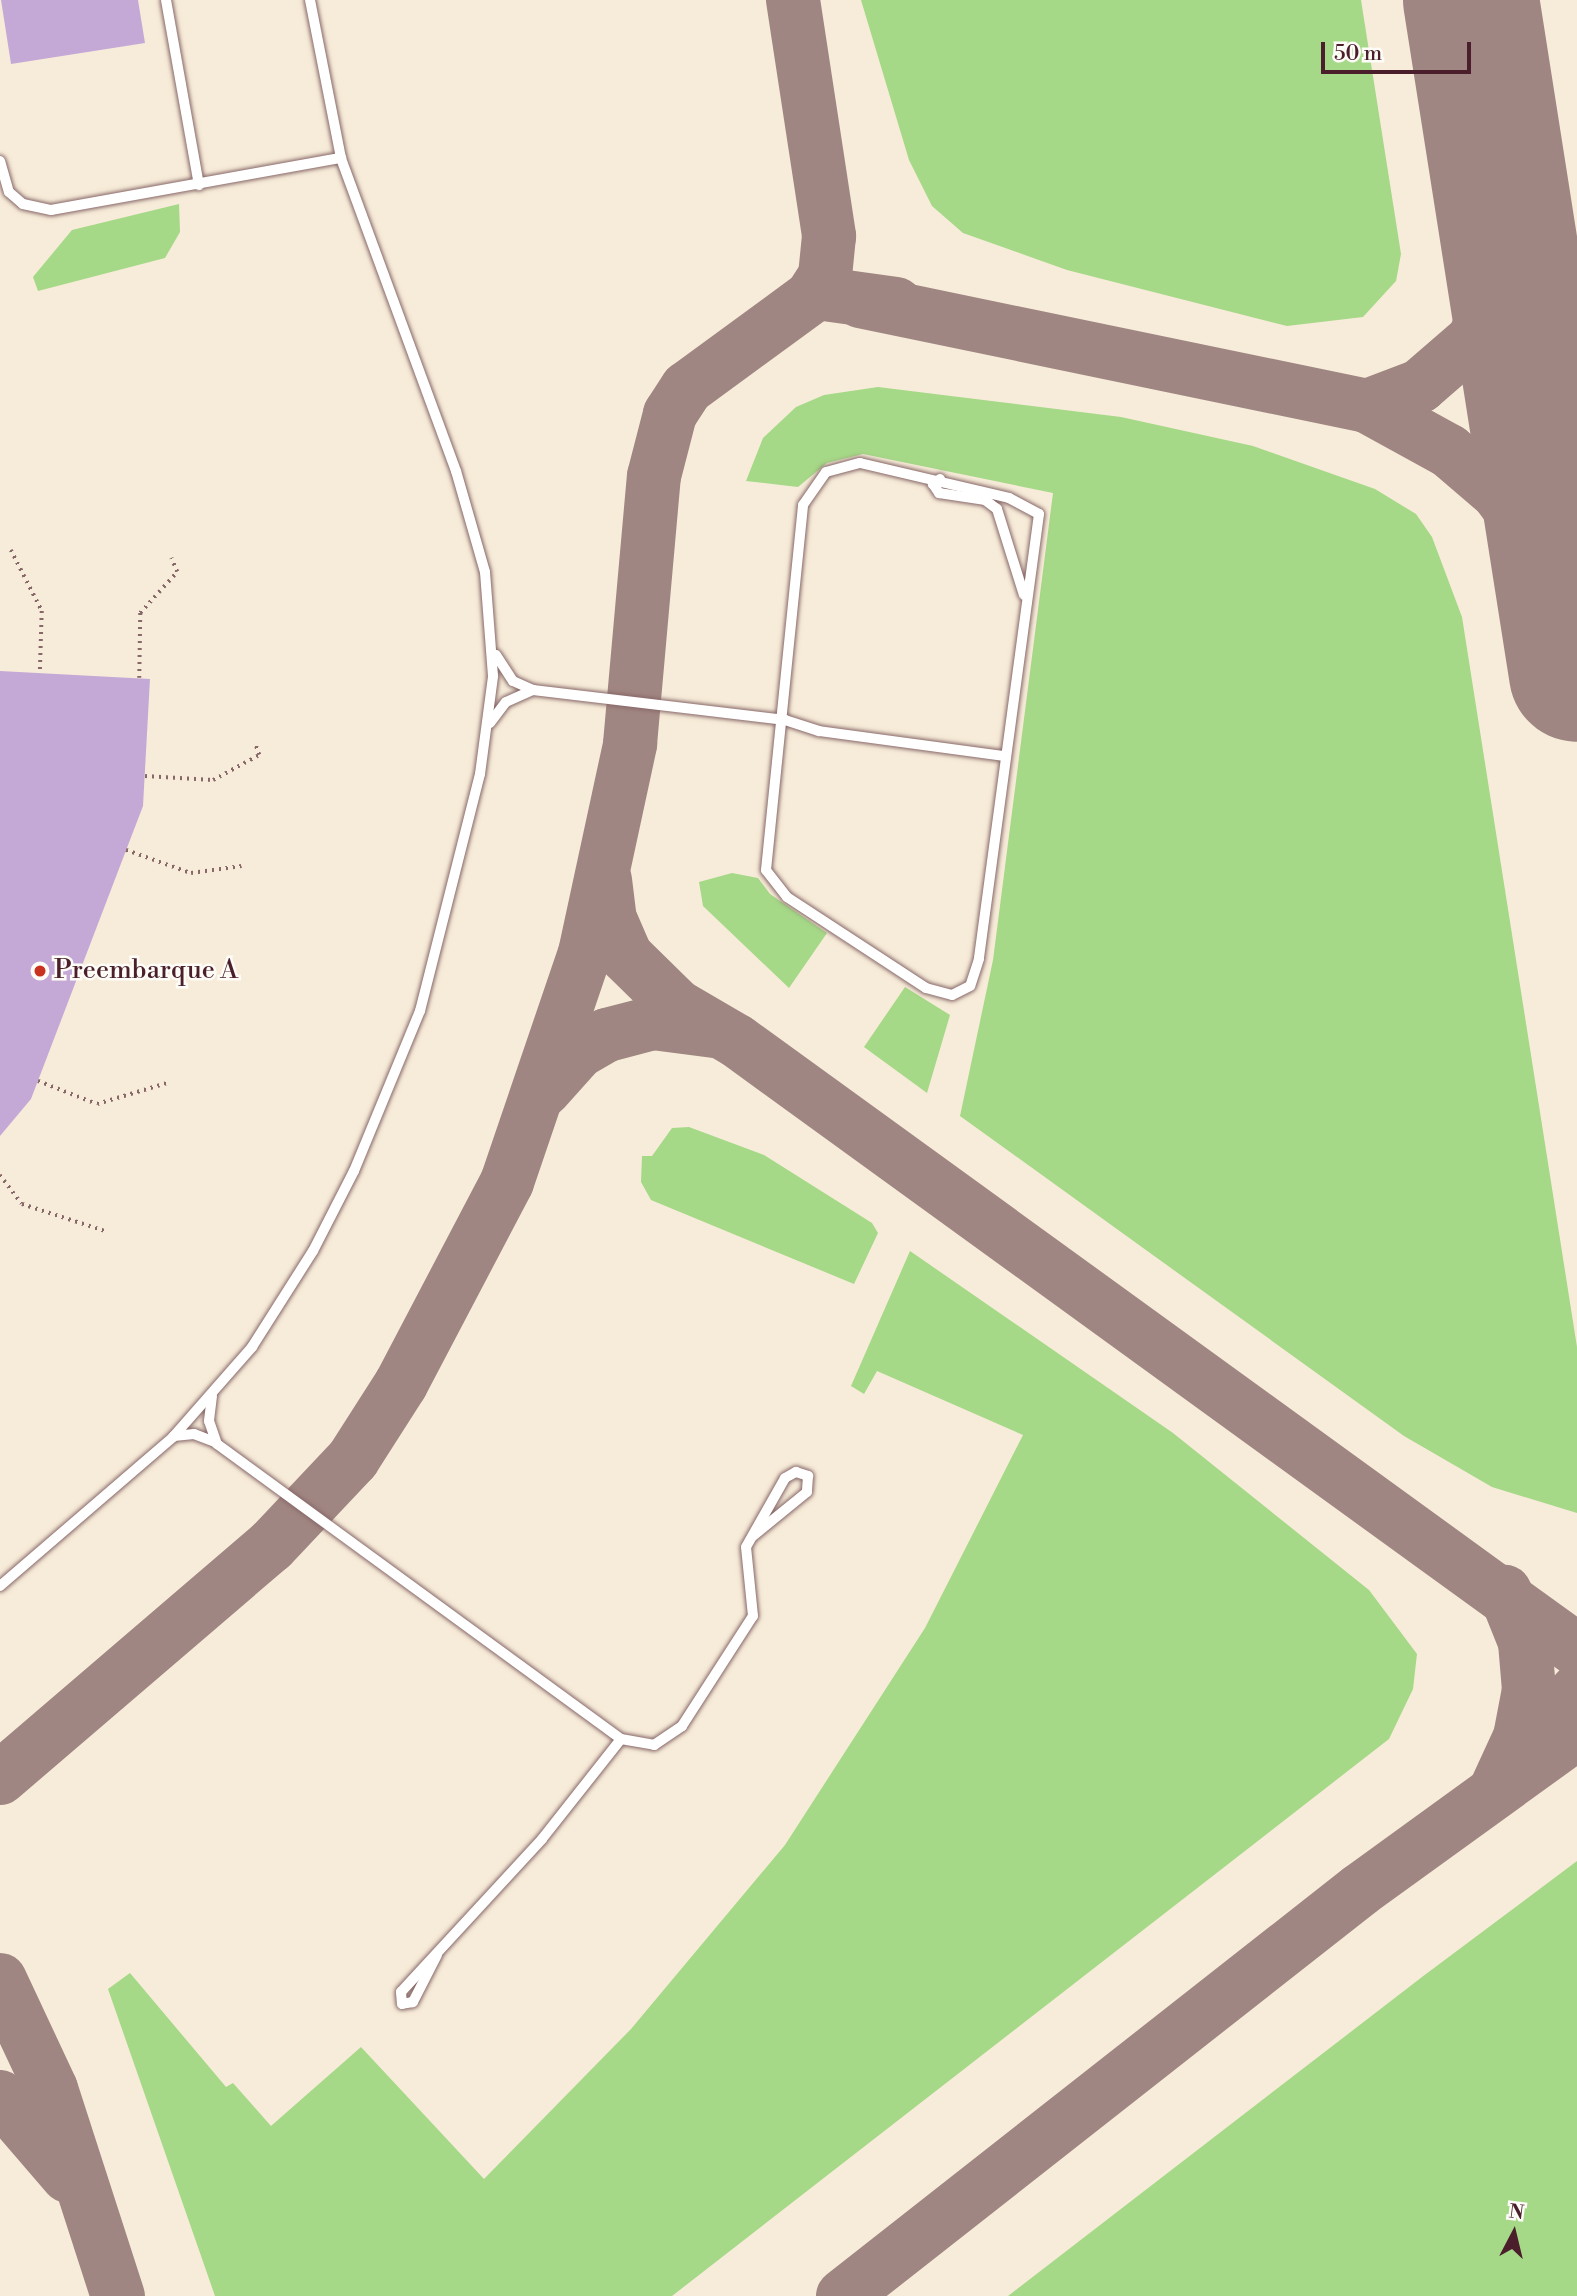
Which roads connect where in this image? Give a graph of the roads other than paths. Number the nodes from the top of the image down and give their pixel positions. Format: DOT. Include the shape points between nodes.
graph roads {
  1 [pos="166,0"];
  2 [pos="310,0"];
  3 [pos="341,159"];
  4 [pos="0,161"];
  5 [pos="200,185"];
  6 [pos="940,479"];
  7 [pos="1024,595"];
  8 [pos="494,649"];
  9 [pos="533,690"];
  10 [pos="785,720"];
  11 [pos="486,732"];
  12 [pos="1005,756"];
  13 [pos="213,1393"];
  14 [pos="173,1437"];
  15 [pos="218,1444"];
  16 [pos="753,1536"];
  17 [pos="0,1586"];
  18 [pos="621,1739"];
  19 [pos="437,1955"];
  1 -- 5 [label="lane"];
  2 -- 3 [label="lane"];
  3 -- 5 [label="lane"];
  3 -- 8 [label="lane" via="473,525"];
  4 -- 5 [label="lane" via="9,192 38,208"];
  6 -- 7 [label="lane" via="933,484 935,491 985,500 997,509"];
  6 -- 7 [label="lane" via="1009,498 1039,514"];
  6 -- 10 [label="lane" via="851,463 826,472 808,491"];
  7 -- 12 [label="lane"];
  8 -- 9 [label="lane" via="513,681"];
  8 -- 11 [label="lane"];
  9 -- 10 [label="lane"];
  9 -- 11 [label="lane" via="506,702"];
  10 -- 12 [label="lane" via="819,731"];
  10 -- 12 [label="lane" via="769,880 926,988 952,995 976,976"];
  11 -- 13 [label="lane" via="448,919 394,1079 313,1251 251,1347"];
  13 -- 14 [label="lane"];
  13 -- 15 [label="lane" via="209,1421"];
  14 -- 15 [label="lane" via="194,1434"];
  14 -- 17 [label="lane"];
  15 -- 18 [label="lane"];
  16 -- 16 [label="lane" via="807,1492 808,1476 796,1472 785,1478"];
  16 -- 18 [label="lane" via="744,1563 756,1602 741,1636 674,1735 654,1745"];
  18 -- 19 [label="lane"];
}
